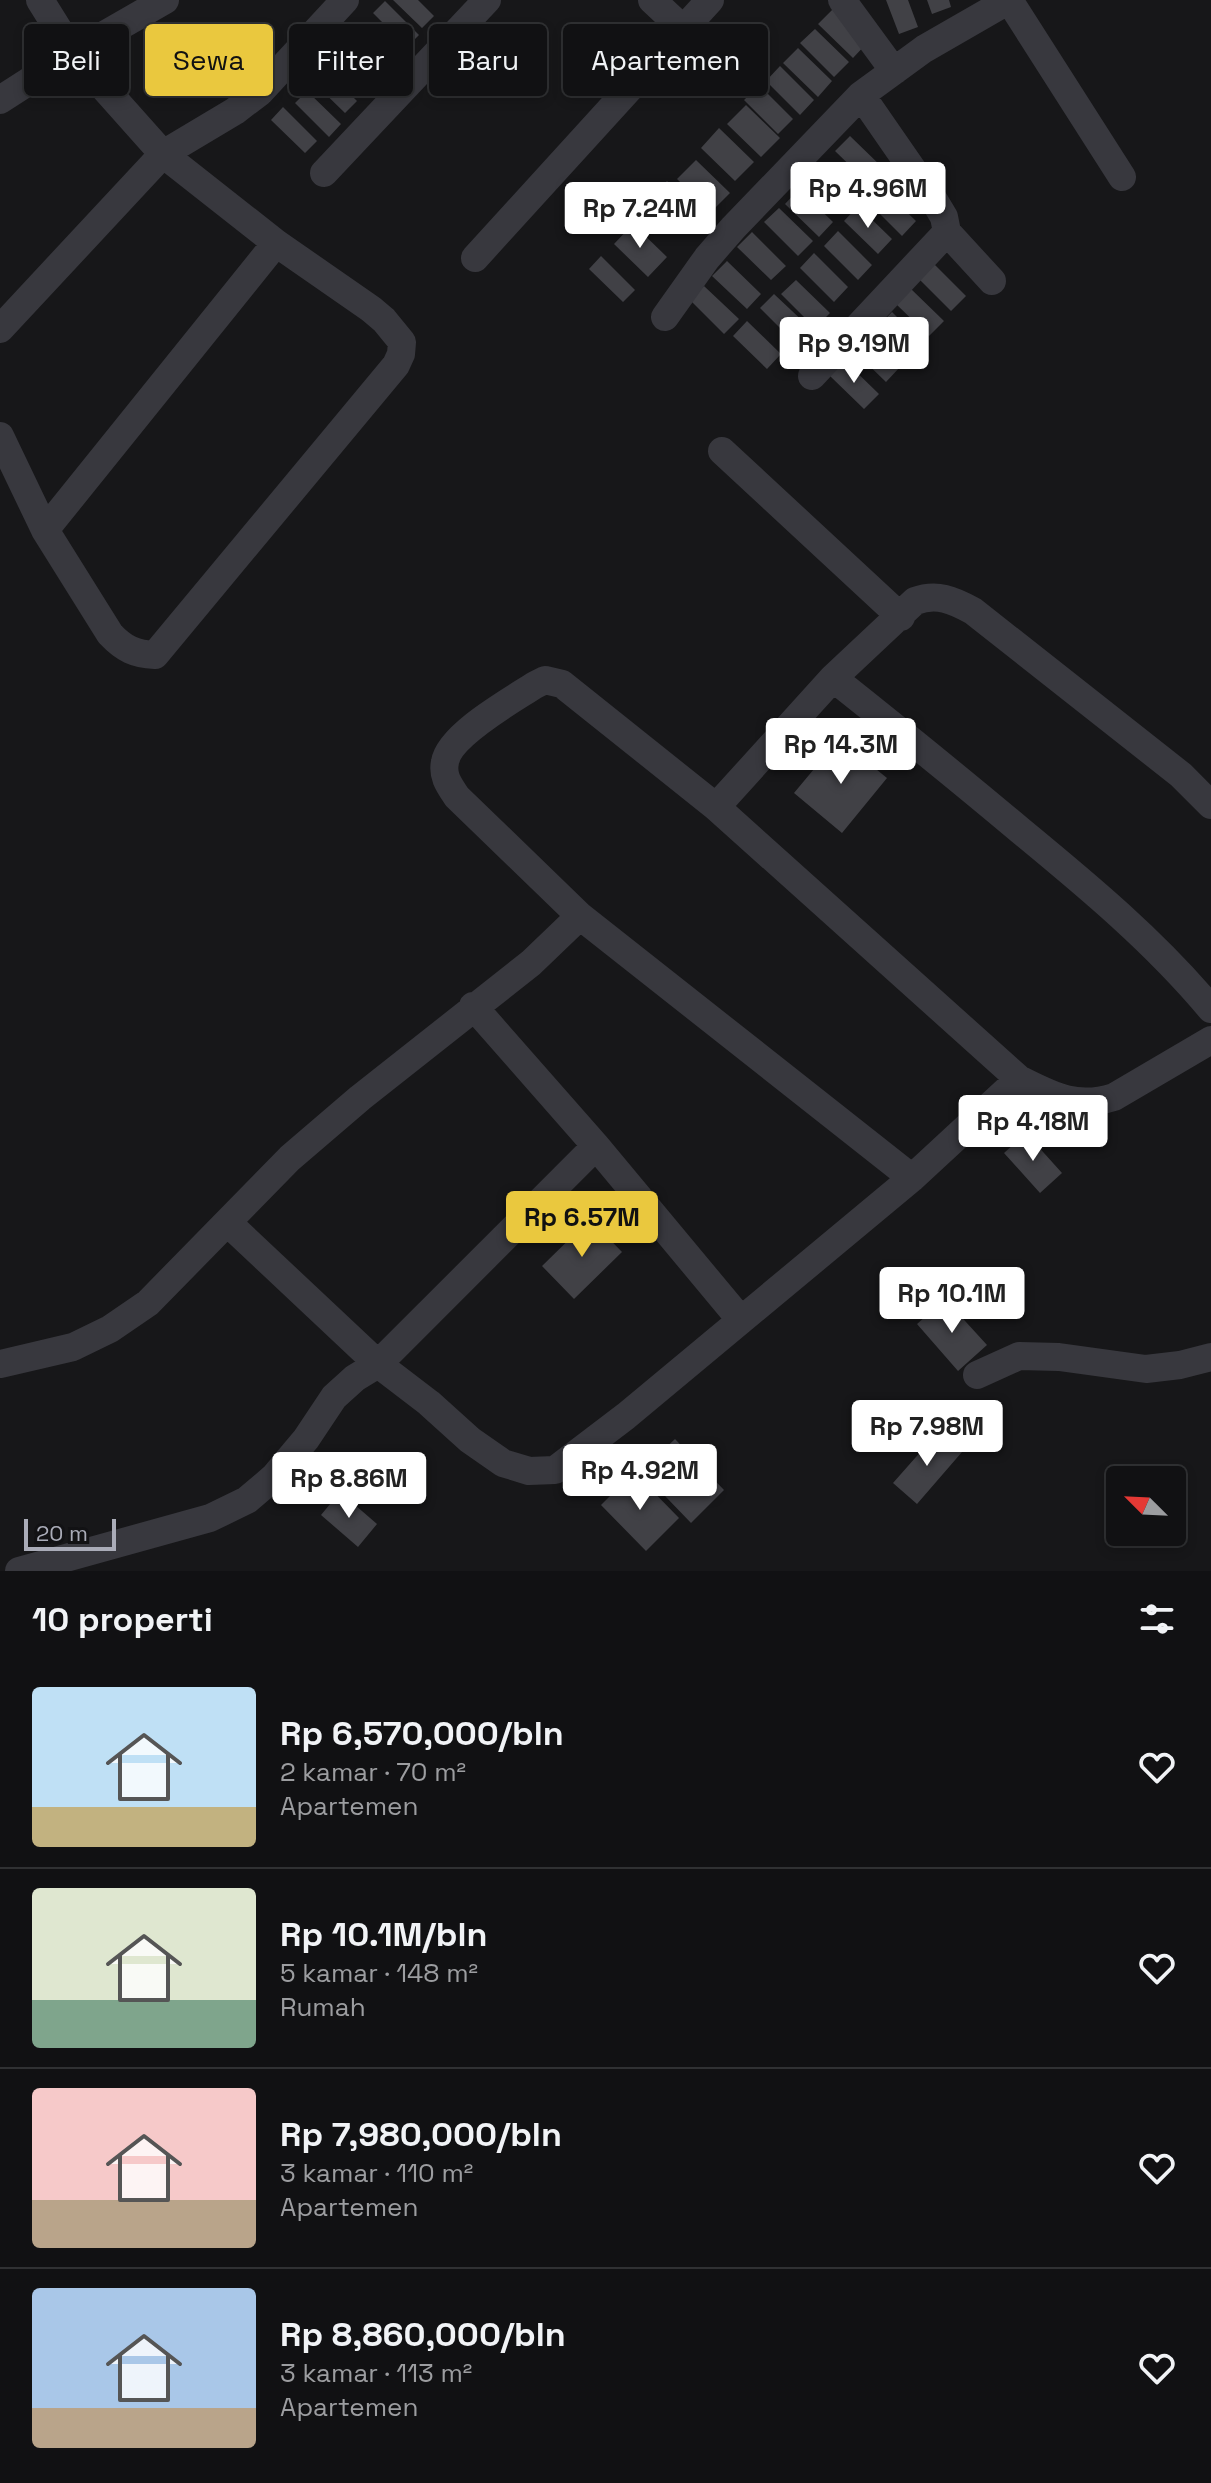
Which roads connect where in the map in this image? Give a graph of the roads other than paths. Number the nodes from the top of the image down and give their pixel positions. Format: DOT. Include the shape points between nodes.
graph roads {
  1 [pos="40,0"];
  2 [pos="165,0"];
  3 [pos="345,0"];
  4 [pos="487,0"];
  5 [pos="652,0"];
  6 [pos="710,0"];
  7 [pos="842,0"];
  8 [pos="1009,0"];
  9 [pos="55,24"];
  10 [pos="123,24"];
  11 [pos="678,24"];
  12 [pos="688,24"];
  13 [pos="894,71"];
  14 [pos="24,85"];
  15 [pos="861,95"];
  16 [pos="111,96"];
  17 [pos="622,96"];
  18 [pos="0,100"];
  19 [pos="163,154"];
  20 [pos="324,173"];
  21 [pos="1122,177"];
  22 [pos="947,232"];
  23 [pos="276,243"];
  24 [pos="475,258"];
  25 [pos="992,281"];
  26 [pos="665,317"];
  27 [pos="0,329"];
  28 [pos="812,376"];
  29 [pos="0,436"];
  30 [pos="722,451"];
  31 [pos="45,530"];
  32 [pos="901,617"];
  33 [pos="833,678"];
  34 [pos="1211,805"];
  35 [pos="716,807"];
  36 [pos="580,916"];
  37 [pos="473,1006"];
  38 [pos="1211,1009"];
  39 [pos="1211,1040"];
  40 [pos="1019,1079"];
  41 [pos="596,1146"];
  42 [pos="912,1178"];
  43 [pos="228,1223"];
  44 [pos="740,1319"];
  45 [pos="1211,1357"];
  46 [pos="0,1364"];
  47 [pos="378,1364"];
  48 [pos="977,1375"];
  49 [pos="19,1571"];
  1 -- 9 [label="street"];
  2 -- 10 [label="street"];
  3 -- 19 [label="street" via="260,92"];
  4 -- 20 [label="street"];
  5 -- 11 [label="street"];
  6 -- 12 [label="street"];
  7 -- 13 [label="street"];
  8 -- 13 [label="street"];
  8 -- 21 [label="street"];
  13 -- 15 [label="street"];
  14 -- 18 [label="street"];
  15 -- 22 [label="street" via="935,202"];
  15 -- 26 [label="street" via="733,228"];
  16 -- 19 [label="street"];
  17 -- 24 [label="street"];
  19 -- 23 [label="street"];
  19 -- 27 [label="street"];
  22 -- 25 [label="street"];
  22 -- 28 [label="street"];
  23 -- 31 [label="street"];
  23 -- 31 [label="street" via="384,320 402,342 396,365 155,655 137,654 110,634"];
  29 -- 31 [label="street"];
  30 -- 32 [label="street"];
  32 -- 33 [label="street"];
  32 -- 34 [label="street" via="915,601 928,596 973,611 1181,775"];
  33 -- 35 [label="street"];
  33 -- 38 [label="street" via="1104,899 1175,966"];
  35 -- 36 [label="street" via="555,681 535,685 457,740 444,765 457,797"];
  35 -- 40 [label="street"];
  36 -- 37 [label="street" via="531,963"];
  36 -- 42 [label="street"];
  37 -- 41 [label="street"];
  37 -- 43 [label="street" via="290,1158"];
  39 -- 40 [label="street" via="1114,1097 1096,1102 1058,1098"];
  40 -- 42 [label="street"];
  41 -- 44 [label="street"];
  41 -- 47 [label="street"];
  42 -- 44 [label="street"];
  43 -- 46 [label="street" via="148,1303 110,1329 73,1347"];
  43 -- 47 [label="street"];
  44 -- 47 [label="street" via="555,1470 529,1471 503,1463"];
  45 -- 48 [label="street" via="1146,1369 1019,1356"];
  47 -- 49 [label="street" via="334,1397 274,1477 247,1500 210,1518"];
}
